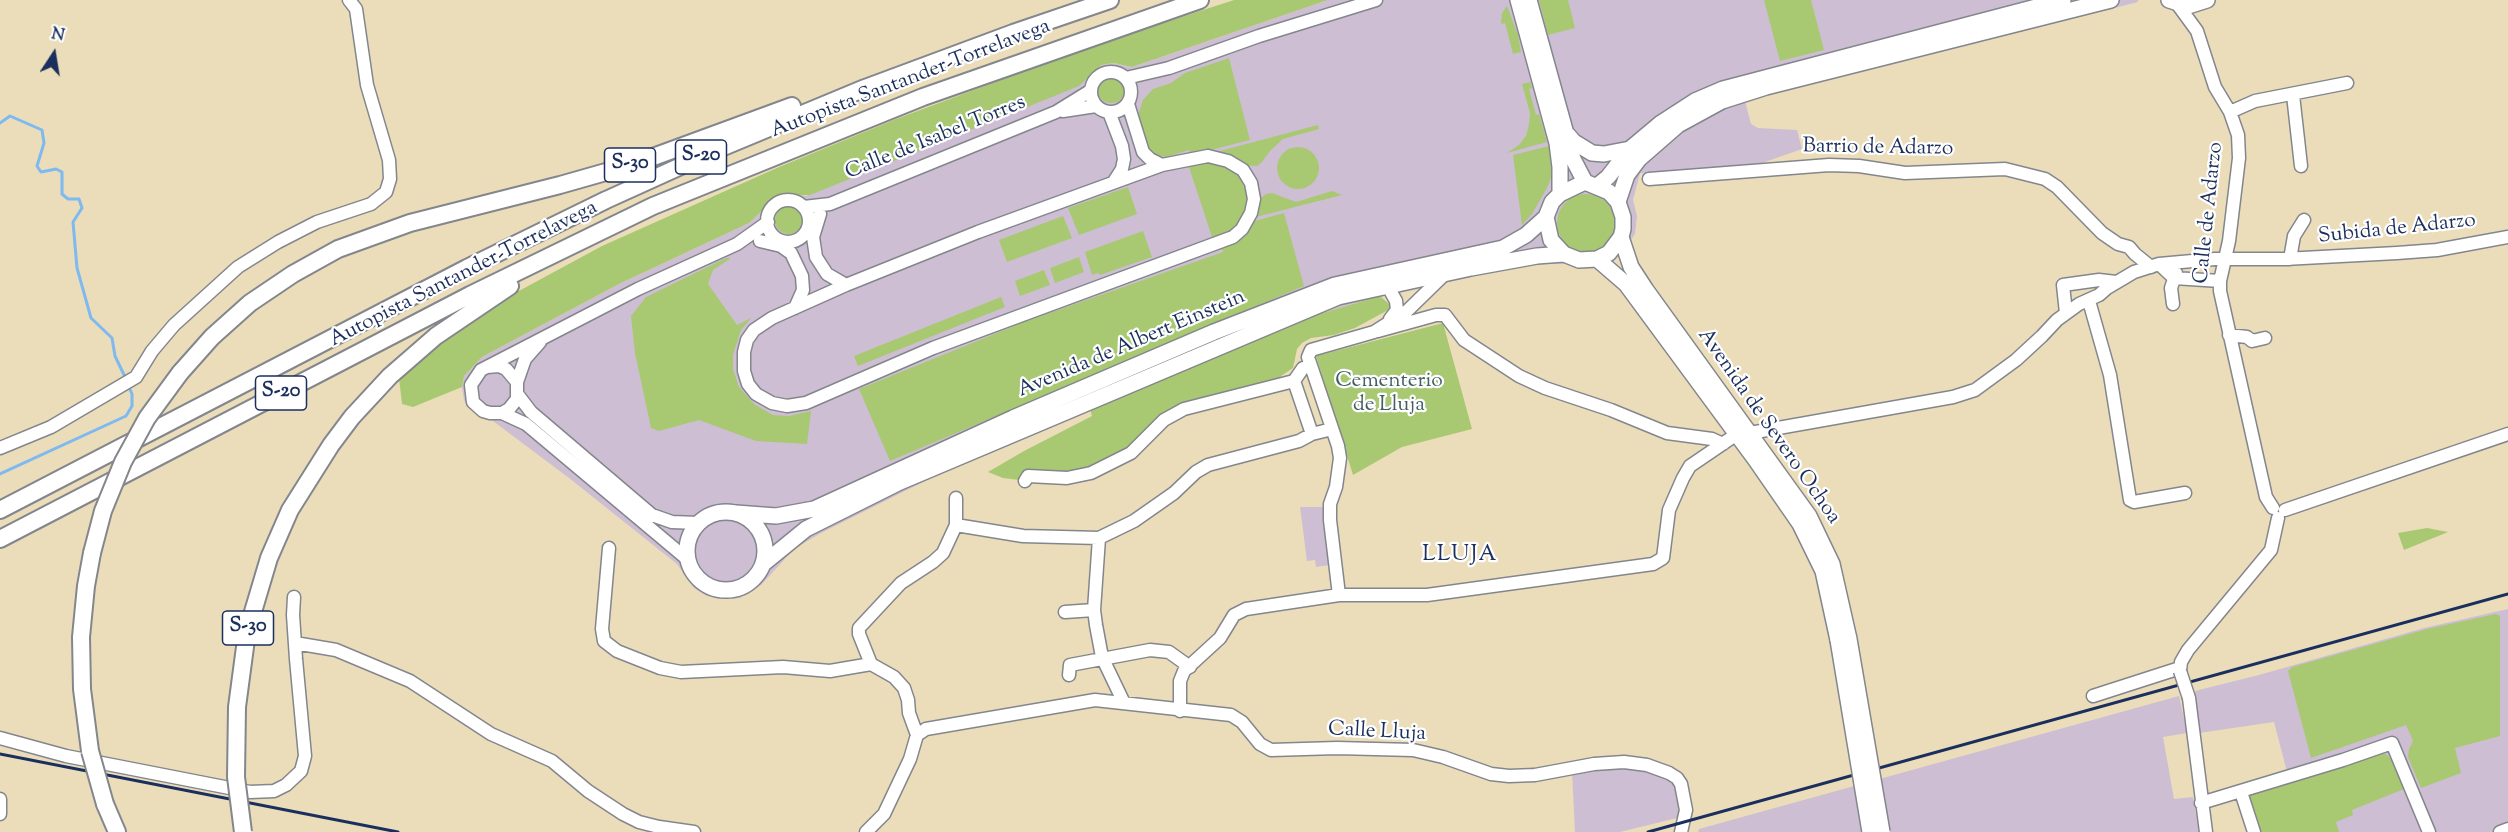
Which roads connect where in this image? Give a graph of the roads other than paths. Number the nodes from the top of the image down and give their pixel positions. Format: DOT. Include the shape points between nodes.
graph roads {
  1 [pos="349,0"];
  2 [pos="1109,0"];
  3 [pos="1200,0"];
  4 [pos="1376,0"];
  5 [pos="1518,0"];
  6 [pos="1529,0"];
  7 [pos="2063,0"];
  8 [pos="2111,0"];
  9 [pos="2174,2"];
  10 [pos="2204,2"];
  11 [pos="2197,30"];
  12 [pos="1126,78"];
  13 [pos="2347,83"];
  14 [pos="1090,92"];
  15 [pos="2293,95"];
  16 [pos="1128,104"];
  17 [pos="1096,106"];
  18 [pos="1056,112"];
  19 [pos="1108,112"];
  20 [pos="2230,112"];
  21 [pos="833,132"];
  22 [pos="1566,133"];
  23 [pos="1630,149"];
  24 [pos="1162,165"];
  25 [pos="2301,166"];
  26 [pos="1649,178"];
  27 [pos="1113,183"];
  28 [pos="1591,184"];
  29 [pos="1560,194"];
  30 [pos="1618,202"];
  31 [pos="830,204"];
  32 [pos="804,207"];
  33 [pos="820,214"];
  34 [pos="1546,217"];
  35 [pos="2304,220"];
  36 [pos="768,222"];
  37 [pos="809,225"];
  38 [pos="774,236"];
  39 [pos="1621,237"];
  40 [pos="2508,237"];
  41 [pos="760,241"];
  42 [pos="737,244"];
  43 [pos="1564,254"];
  44 [pos="1597,259"];
  45 [pos="2226,259"];
  46 [pos="2290,259"];
  47 [pos="2180,263"];
  48 [pos="2155,265"];
  49 [pos="1446,273"];
  50 [pos="2174,278"];
  51 [pos="2220,281"];
  52 [pos="2116,282"];
  53 [pos="846,285"];
  54 [pos="1387,285"];
  55 [pos="2089,301"];
  56 [pos="2173,304"];
  57 [pos="795,308"];
  58 [pos="2066,313"];
  59 [pos="1387,322"];
  60 [pos="1374,332"];
  61 [pos="2229,335"];
  62 [pos="548,336"];
  63 [pos="2265,338"];
  64 [pos="1311,366"];
  65 [pos="487,367"];
  66 [pos="1294,381"];
  67 [pos="518,388"];
  68 [pos="502,413"];
  69 [pos="1332,429"];
  70 [pos="1312,434"];
  71 [pos="1743,434"];
  72 [pos="2508,434"];
  73 [pos="1722,444"];
  74 [pos="0,448"];
  75 [pos="1025,481"];
  76 [pos="2185,493"];
  77 [pos="956,498"];
  78 [pos="0,510"];
  79 [pos="2279,512"];
  80 [pos="736,513"];
  81 [pos="698,523"];
  82 [pos="956,525"];
  83 [pos="0,538"];
  84 [pos="1099,538"];
  85 [pos="609,548"];
  86 [pos="687,560"];
  87 [pos="763,564"];
  88 [pos="1339,595"];
  89 [pos="294,597"];
  90 [pos="1094,610"];
  91 [pos="1065,612"];
  92 [pos="1844,640"];
  93 [pos="295,643"];
  94 [pos="1104,660"];
  95 [pos="871,664"];
  96 [pos="1190,667"];
  97 [pos="2180,669"];
  98 [pos="1069,675"];
  99 [pos="2092,696"];
  100 [pos="1124,703"];
  101 [pos="1180,711"];
  102 [pos="917,735"];
  103 [pos="0,738"];
  104 [pos="2241,792"];
  105 [pos="0,799"];
  106 [pos="2201,803"];
  107 [pos="0,814"];
  108 [pos="1683,827"];
  109 [pos="2508,829"];
  110 [pos="117,832"];
  111 [pos="243,832"];
  112 [pos="694,832"];
  113 [pos="866,832"];
  114 [pos="1870,832"];
  115 [pos="1882,832"];
  116 [pos="2206,832"];
  117 [pos="2254,832"];
  118 [pos="2429,832"];
  119 [pos="2500,832"];
  1 -- 74 [label="street" via="356,9 367,85 389,160 386,192 371,204 318,222 278,242 238,267 174,325 136,376 51,427"];
  2 -- 78 [label="highway, Autopista Santander-Torrelavega / S-20" via="865,88 613,196"];
  2 -- 110 [label="highway, S-30, bridge" via="879,74 634,164 436,215 362,239 271,288 218,332 180,373 147,418 103,511 92,553 82,612 82,689 90,751"];
  3 -- 21 [label="highway, Autopista Santander-Torrelavega / S-20" via="1012,64"];
  4 -- 12 [label="street" via="1169,68"];
  5 -- 29 [label="main road" via="1557,142"];
  6 -- 22 [label="main road"];
  7 -- 23 [label="main road" via="1732,85 1674,114"];
  8 -- 30 [label="main road" via="1722,101 1678,125 1639,159 1627,175"];
  9 -- 10 [label="main road" via="2188,6"];
  9 -- 11 [label="street, Calle de Adarzo"];
  10 -- 11 [label="street, Calle de Adarzo"];
  11 -- 20 [label="street, Calle de Adarzo" via="2215,87"];
  12 -- 14 [label="street" via="1119,73 1103,73 1096,77"];
  12 -- 16 [label="street" via="1131,93"];
  13 -- 15 [label="street"];
  14 -- 17 [label="street"];
  14 -- 18 [label="street, Calle de Isabel Torres"];
  15 -- 20 [label="street" via="2255,101"];
  15 -- 25 [label="street"];
  16 -- 19 [label="street"];
  16 -- 24 [label="street" via="1143,152"];
  17 -- 18 [label="street, Calle de Isabel Torres"];
  17 -- 19 [label="street"];
  18 -- 31 [label="street, Calle de Isabel Torres"];
  19 -- 27 [label="street" via="1124,159"];
  20 -- 45 [label="street, Calle de Adarzo" via="2240,152"];
  21 -- 83 [label="highway, Autopista Santander-Torrelavega / S-20" via="653,206 562,249"];
  21 -- 111 [label="highway, S-30, bridge" via="613,233 511,285 436,336 352,417 290,510 254,606 242,664 237,716 236,777"];
  22 -- 23 [label="main road" via="1592,153"];
  22 -- 28 [label="main road" via="1573,159"];
  23 -- 28 [label="main road" via="1608,177"];
  24 -- 27 [label="street"];
  24 -- 57 [label="street" via="1208,156 1227,160 1243,170 1254,199 1248,222 1233,237 933,348 806,403 787,406 756,394 748,384 744,352 754,330"];
  26 -- 48 [label="street, Barrio de Adarzo" via="1829,165 1905,173 2006,169 2045,179 2102,233"];
  27 -- 53 [label="street"];
  28 -- 29 [label="main road"];
  28 -- 30 [label="main road" via="1609,192"];
  29 -- 34 [label="main road"];
  30 -- 39 [label="main road" via="1623,217"];
  31 -- 32 [label="street, Calle de Isabel Torres"];
  31 -- 33 [label="street, Calle de Isabel Torres"];
  32 -- 36 [label="street" via="792,201 780,202 770,211"];
  32 -- 37 [label="street"];
  33 -- 37 [label="street, Calle de Isabel Torres"];
  33 -- 53 [label="street" via="813,237 816,257 827,274"];
  34 -- 43 [label="main road" via="1551,240"];
  34 -- 80 [label="main road, Avenida de Albert Einstein" via="1503,248 1335,285 1214,332 814,509 776,516"];
  35 -- 46 [label="street, Subida de Adarzo" via="2294,236"];
  36 -- 38 [label="street"];
  36 -- 42 [label="street"];
  37 -- 38 [label="street" via="792,242"];
  38 -- 41 [label="street"];
  39 -- 44 [label="main road" via="1609,253"];
  39 -- 71 [label="main road, Avenida de Severo Ochoa" via="1631,267"];
  40 -- 46 [label="street, Subida de Adarzo" via="2430,250"];
  41 -- 42 [label="street"];
  41 -- 57 [label="street" via="782,246 791,253 802,276 803,290"];
  42 -- 62 [label="street"];
  43 -- 44 [label="main road" via="1578,260"];
  43 -- 49 [label="main road, Avenida de Albert Einstein"];
  44 -- 71 [label="main road, Avenida de Severo Ochoa" via="1626,284"];
  45 -- 46 [label="street, Subida de Adarzo"];
  45 -- 47 [label="street, Subida de Adarzo"];
  45 -- 51 [label="street, Calle de Adarzo"];
  47 -- 48 [label="street, Subida de Adarzo"];
  47 -- 50 [label="street"];
  48 -- 50 [label="street, Barrio de Adarzo"];
  48 -- 52 [label="street"];
  49 -- 54 [label="main road, Avenida de Albert Einstein"];
  49 -- 59 [label="street" via="1407,310"];
  50 -- 51 [label="street"];
  50 -- 56 [label="street"];
  51 -- 61 [label="street, Calle de Adarzo"];
  52 -- 55 [label="street"];
  52 -- 58 [label="street" via="2063,285"];
  53 -- 57 [label="street"];
  54 -- 59 [label="street" via="1397,310"];
  54 -- 87 [label="main road, Avenida de Albert Einstein" via="1338,297 900,482 806,529"];
  55 -- 58 [label="street"];
  55 -- 76 [label="street" via="2110,375 2130,500"];
  58 -- 71 [label="street" via="2016,360 1975,390"];
  59 -- 60 [label="street"];
  60 -- 64 [label="street" via="1311,350"];
  60 -- 73 [label="street" via="1445,315 1464,340 1536,384 1667,433"];
  61 -- 63 [label="street" via="2252,341"];
  61 -- 79 [label="street, Calle de Adarzo" via="2266,497"];
  62 -- 65 [label="street"];
  62 -- 67 [label="street" via="525,359"];
  64 -- 66 [label="street" via="1303,368"];
  64 -- 69 [label="street"];
  65 -- 67 [label="street" via="506,369"];
  65 -- 68 [label="street" via="473,378 471,397 483,411"];
  66 -- 70 [label="street"];
  66 -- 75 [label="street" via="1184,409 1164,420 1131,453 1091,473 1067,478 1028,476"];
  67 -- 68 [label="street" via="509,409"];
  67 -- 81 [label="street" via="531,412 652,515 672,522"];
  68 -- 86 [label="street" via="526,424"];
  69 -- 70 [label="street"];
  69 -- 88 [label="street" via="1340,458 1330,504"];
  70 -- 84 [label="street" via="1208,465 1134,521"];
  71 -- 73 [label="street"];
  71 -- 92 [label="main road, Avenida de Severo Ochoa" via="1809,516 1824,543 1838,584"];
  72 -- 79 [label="street"];
  73 -- 88 [label="street" via="1690,466 1683,478 1670,510 1664,558 1653,564 1426,595"];
  77 -- 82 [label="street"];
  79 -- 97 [label="street" via="2271,550 2196,640"];
  80 -- 81 [label="main road" via="717,513"];
  80 -- 87 [label="main road" via="760,532"];
  81 -- 86 [label="main road" via="688,542"];
  82 -- 84 [label="street" via="1023,536"];
  82 -- 95 [label="street" via="939,557 901,583 861,625 859,634"];
  84 -- 90 [label="street"];
  85 -- 95 [label="street" via="602,629 604,642 617,651 681,672 783,667 830,671"];
  86 -- 87 [label="main road" via="701,581 728,590 751,580"];
  88 -- 96 [label="street" via="1246,609 1233,615 1220,638"];
  89 -- 93 [label="street"];
  90 -- 91 [label="street"];
  90 -- 94 [label="street"];
  92 -- 114 [label="main road, Avenida de Severo Ochoa, bridge"];
  92 -- 115 [label="main road, Avenida de Severo Ochoa, bridge"];
  93 -- 103 [label="street" via="306,756 295,778 274,791 240,790 66,756"];
  93 -- 112 [label="street" via="336,650 410,681 491,734 552,761 622,814 659,827"];
  94 -- 96 [label="street" via="1158,650 1169,652"];
  94 -- 98 [label="street" via="1071,665"];
  94 -- 100 [label="street"];
  95 -- 102 [label="street" via="894,677 904,688"];
  96 -- 101 [label="street" via="1180,681"];
  97 -- 99 [label="street"];
  97 -- 106 [label="street, bridge" via="2188,698"];
  100 -- 101 [label="street, Calle Lluja"];
  100 -- 102 [label="street, Calle Lluja" via="1086,702 926,729"];
  101 -- 108 [label="street, Calle Lluja" via="1236,717 1260,744 1271,750 1413,750 1509,776 1601,763 1647,765 1677,778 1686,810"];
  102 -- 113 [label="street" via="884,814"];
  104 -- 106 [label="street"];
  104 -- 117 [label="street"];
  104 -- 118 [label="street" via="2392,743"];
  105 -- 107 [label="street"];
  106 -- 116 [label="street"];
  109 -- 119 [label="street"];
}
